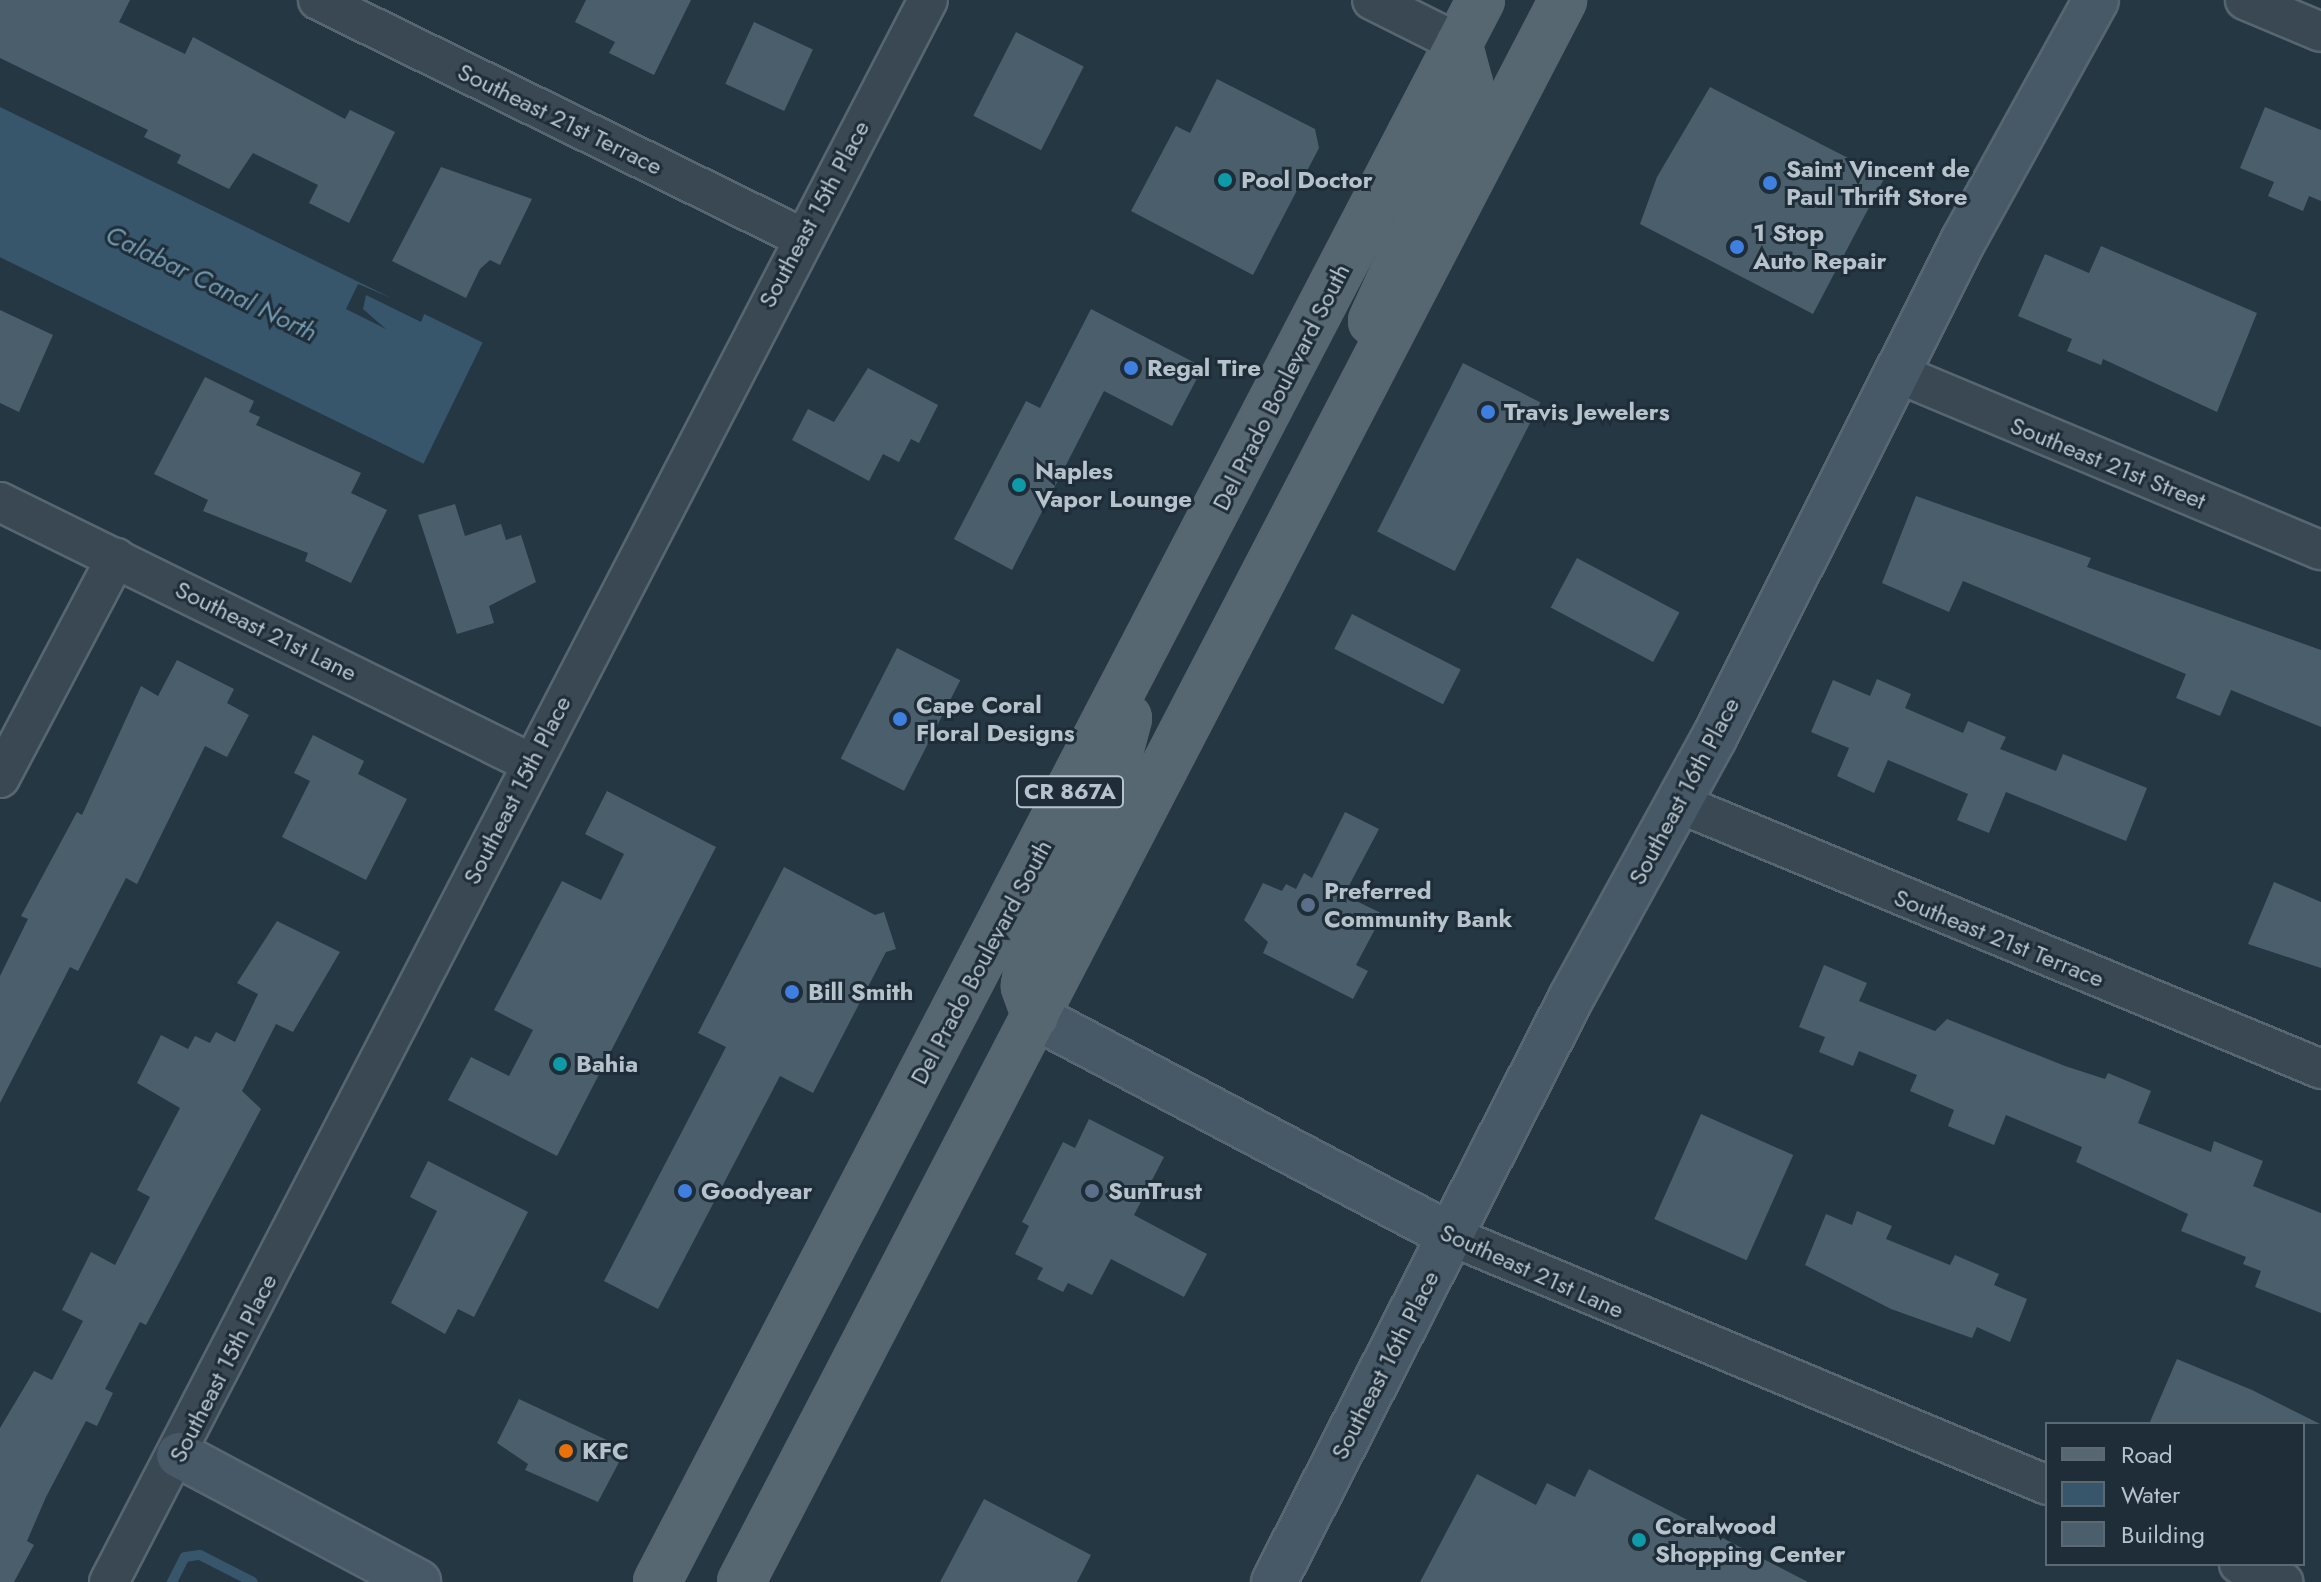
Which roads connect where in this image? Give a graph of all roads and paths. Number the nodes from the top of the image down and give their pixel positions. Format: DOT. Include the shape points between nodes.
graph roads {
  1 [pos="318,0"];
  2 [pos="928,0"];
  3 [pos="1372,0"];
  4 [pos="1481,0"];
  5 [pos="1563,0"];
  6 [pos="2096,0"];
  7 [pos="2245,0"];
  8 [pos="2321,32"];
  9 [pos="1458,43"];
  10 [pos="801,237"];
  11 [pos="1897,373"];
  12 [pos="1354,409"];
  13 [pos="0,502"];
  14 [pos="2321,550"];
  15 [pos="116,558"];
  16 [pos="1137,664"];
  17 [pos="531,763"];
  18 [pos="0,778"];
  19 [pos="1678,803"];
  20 [pos="1036,1017"];
  21 [pos="2321,1069"];
  22 [pos="1451,1236"];
  23 [pos="179,1455"];
  24 [pos="2045,1484"];
  25 [pos="2244,1566"];
  26 [pos="109,1582"];
  27 [pos="418,1582"];
  28 [pos="657,1582"];
  29 [pos="741,1582"];
  30 [pos="1274,1582"];
  31 [pos="2283,1582"];
  1 -- 10 [label="street, Southeast 21st Terrace"];
  2 -- 10 [label="street, Southeast 15th Place"];
  3 -- 9 [label="street"];
  4 -- 9 [label="main road, Del Prado Boulevard South / CR 867A"];
  5 -- 12 [label="main road, CR 867A"];
  6 -- 11 [label="street, Southeast 16th Place"];
  7 -- 8 [label="street"];
  9 -- 12 [label="main road" via="1469,84 1465,119 1377,301"];
  9 -- 16 [label="main road, Del Prado Boulevard South / CR 867A"];
  10 -- 17 [label="street, Southeast 15th Place"];
  11 -- 14 [label="street, Southeast 21st Street"];
  11 -- 19 [label="street, Southeast 16th Place"];
  12 -- 20 [label="main road, CR 867A"];
  13 -- 15 [label="street, Southeast 21st Lane"];
  15 -- 17 [label="street, Southeast 21st Lane"];
  15 -- 18 [label="street"];
  16 -- 20 [label="main road" via="1111,782 1034,928 1025,986"];
  16 -- 28 [label="main road, Del Prado Boulevard South / CR 867A"];
  17 -- 23 [label="street, Southeast 15th Place"];
  19 -- 21 [label="street, Southeast 21st Terrace"];
  19 -- 22 [label="street, Southeast 16th Place"];
  20 -- 22 [label="street, Southeast 21st Lane"];
  20 -- 29 [label="main road, CR 867A"];
  22 -- 24 [label="street, Southeast 21st Lane"];
  22 -- 30 [label="street, Southeast 16th Place"];
  23 -- 26 [label="street, Southeast 15th Place"];
  23 -- 27 [label="street"];
  25 -- 31 [label="street"];
}
